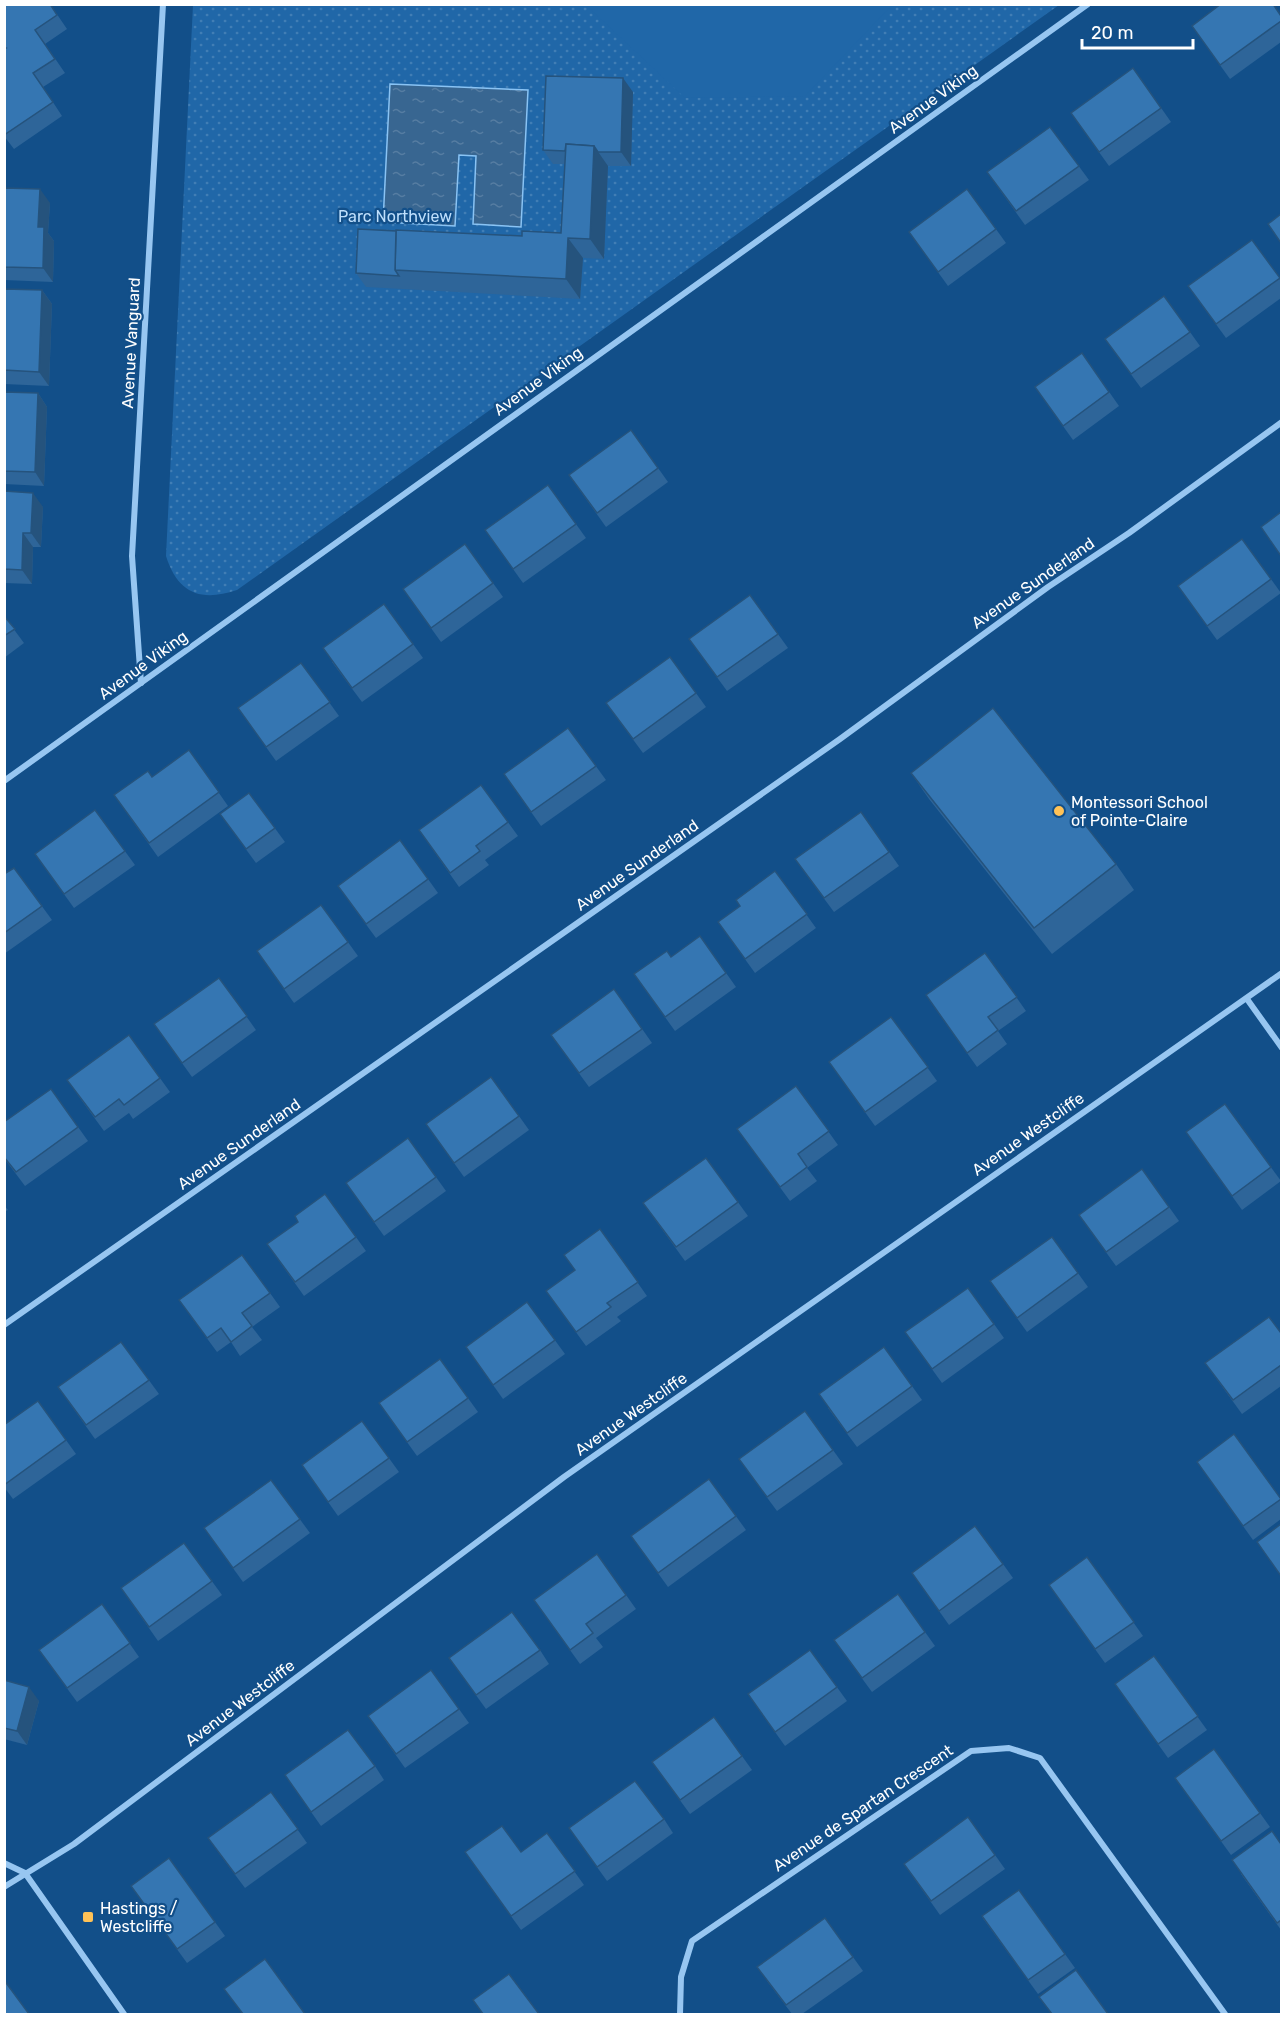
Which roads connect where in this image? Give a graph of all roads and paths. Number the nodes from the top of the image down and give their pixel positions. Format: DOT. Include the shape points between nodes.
graph roads {
  1 [pos="163,4"];
  2 [pos="1088,4"];
  3 [pos="1281,422"];
  4 [pos="141,683"];
  5 [pos="4,782"];
  6 [pos="1281,973"];
  7 [pos="1247,999"];
  8 [pos="1281,1048"];
  9 [pos="4,1325"];
  10 [pos="4,1863"];
  11 [pos="25,1873"];
  12 [pos="4,1887"];
  13 [pos="124,2014"];
  14 [pos="680,2014"];
  15 [pos="1225,2014"];
  1 -- 4 [label="street, Avenue Vanguard" via="132,556"];
  2 -- 4 [label="street, Avenue Viking"];
  3 -- 9 [label="street, Avenue Sunderland" via="840,739"];
  4 -- 5 [label="street, Avenue Viking"];
  6 -- 7 [label="street, Avenue Westcliffe"];
  7 -- 8 [label="street"];
  7 -- 11 [label="street, Avenue Westcliffe" via="564,1477 74,1844"];
  10 -- 11 [label="street"];
  11 -- 12 [label="street, Avenue Westcliffe"];
  11 -- 13 [label="street"];
  14 -- 15 [label="street, Avenue de Spartan Crescent" via="681,1977 692,1941 971,1751 1009,1748 1040,1758"];
}
